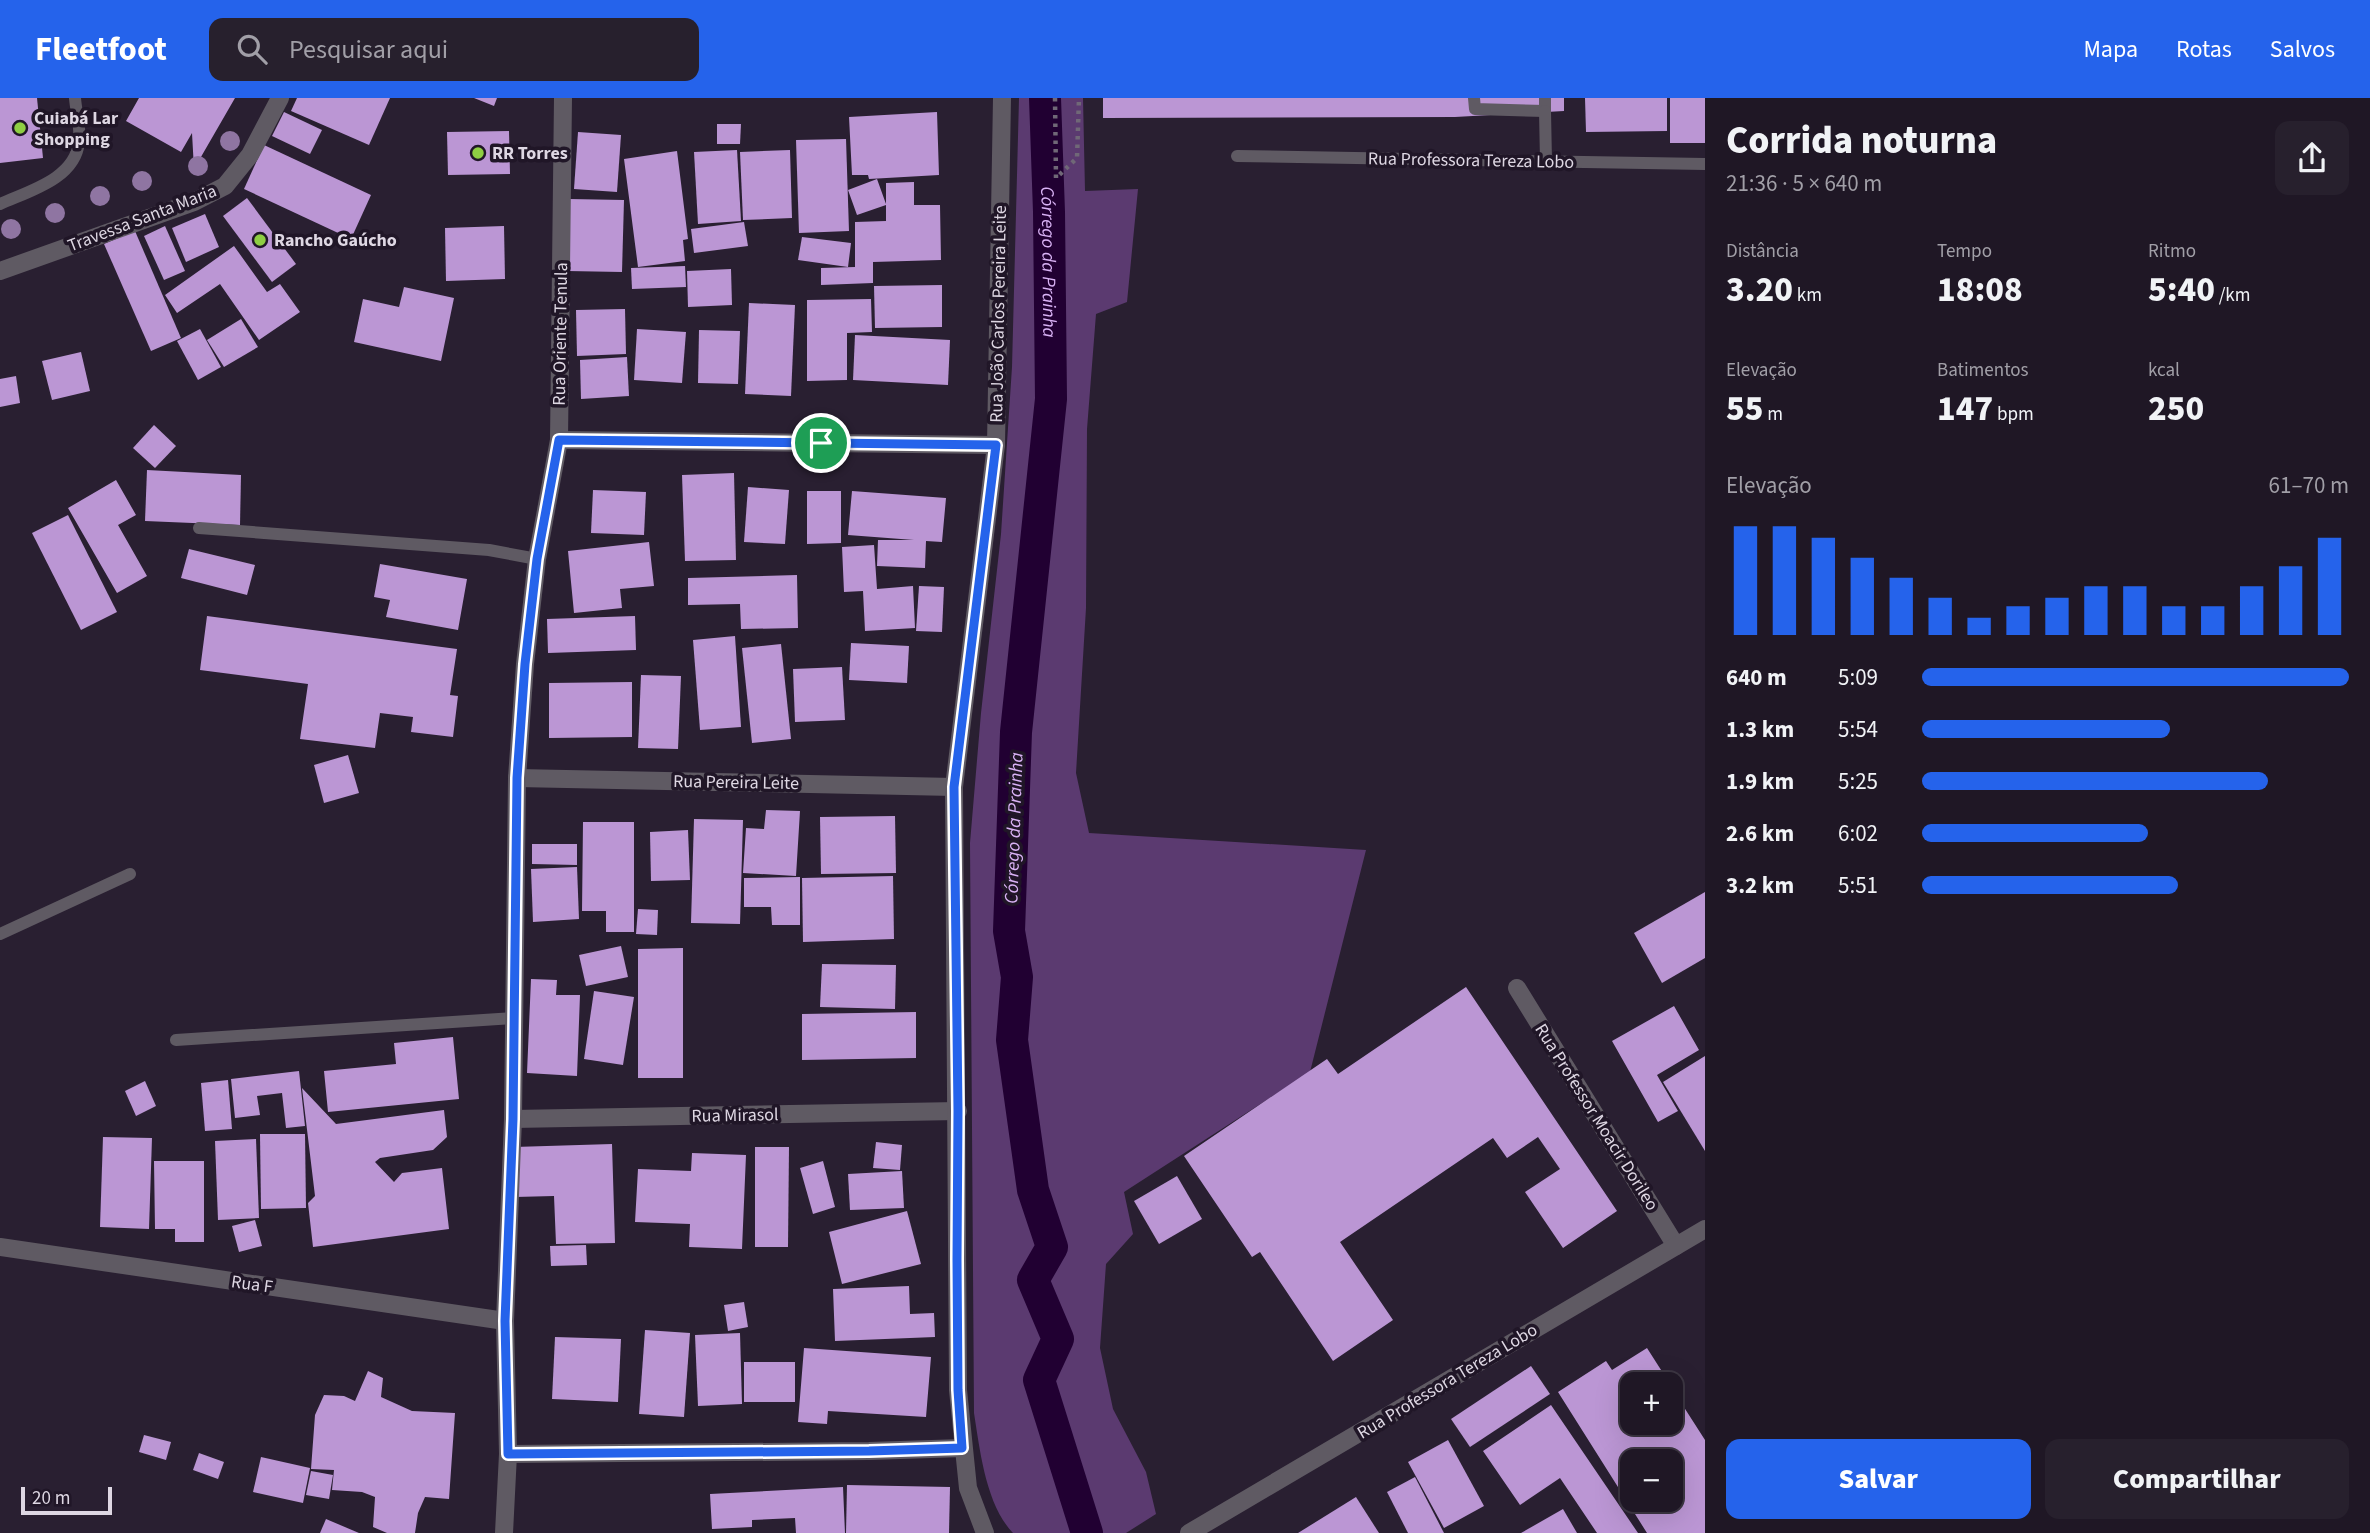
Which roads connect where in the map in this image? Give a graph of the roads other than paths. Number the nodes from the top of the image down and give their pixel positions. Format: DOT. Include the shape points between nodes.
graph roads {
  1 [pos="75,98"];
  2 [pos="280,98"];
  3 [pos="563,98"];
  4 [pos="579,98"];
  5 [pos="1002,98"];
  6 [pos="1474,98"];
  7 [pos="1545,105"];
  8 [pos="1237,156"];
  9 [pos="1546,161"];
  10 [pos="1705,164"];
  11 [pos="0,204"];
  12 [pos="0,271"];
  13 [pos="559,440"];
  14 [pos="996,445"];
  15 [pos="199,528"];
  16 [pos="537,559"];
  17 [pos="517,778"];
  18 [pos="954,787"];
  19 [pos="130,874"];
  20 [pos="0,934"];
  21 [pos="1517,988"];
  22 [pos="514,1018"];
  23 [pos="176,1040"];
  24 [pos="958,1111"];
  25 [pos="513,1119"];
  26 [pos="1705,1229"];
  27 [pos="1676,1246"];
  28 [pos="0,1247"];
  29 [pos="505,1321"];
  30 [pos="962,1448"];
  31 [pos="508,1454"];
  32 [pos="504,1533"];
  33 [pos="985,1533"];
  34 [pos="1189,1533"];
  1 -- 11 [label="lane" via="80,140 77,155 48,183"];
  2 -- 12 [label="street, Travessa Santa Maria" via="250,155 225,186 194,202"];
  3 -- 4 [label="street"];
  3 -- 13 [label="street, Rua Oriente Tenula"];
  5 -- 14 [label="street, Rua João Carlos Pereira Leite"];
  6 -- 7 [label="lane" via="1475,109"];
  7 -- 9 [label="lane"];
  8 -- 9 [label="lane, Rua Professora Tereza Lobo"];
  9 -- 10 [label="lane, Rua Professora Tereza Lobo"];
  13 -- 14 [label="street"];
  13 -- 16 [label="street, Rua Oriente Tenula"];
  14 -- 18 [label="street, Rua João Carlos Pereira Leite"];
  15 -- 16 [label="lane" via="489,550"];
  16 -- 17 [label="street, Rua Oriente Tenula"];
  17 -- 18 [label="street, Rua Pereira Leite"];
  17 -- 22 [label="street, Rua Oriente Tenula"];
  18 -- 24 [label="street, Rua João Carlos Pereira Leite"];
  19 -- 20 [label="lane"];
  21 -- 27 [label="street, Rua Professor Moacir Dorileo"];
  22 -- 23 [label="lane"];
  22 -- 25 [label="street, Rua Oriente Tenula"];
  24 -- 25 [label="street, Rua Mirasol"];
  24 -- 30 [label="street, Rua João Carlos Pereira Leite"];
  25 -- 29 [label="street, Rua Oriente Tenula"];
  26 -- 27 [label="street, Rua Professora Tereza Lobo"];
  27 -- 34 [label="street, Rua Professora Tereza Lobo"];
  28 -- 29 [label="street, Rua F"];
  29 -- 31 [label="street, Rua Oriente Tenula"];
  30 -- 31 [label="street"];
  30 -- 33 [label="street, Rua João Carlos Pereira Leite" via="968,1488"];
  31 -- 32 [label="street, Rua Oriente Tenula"];
}
